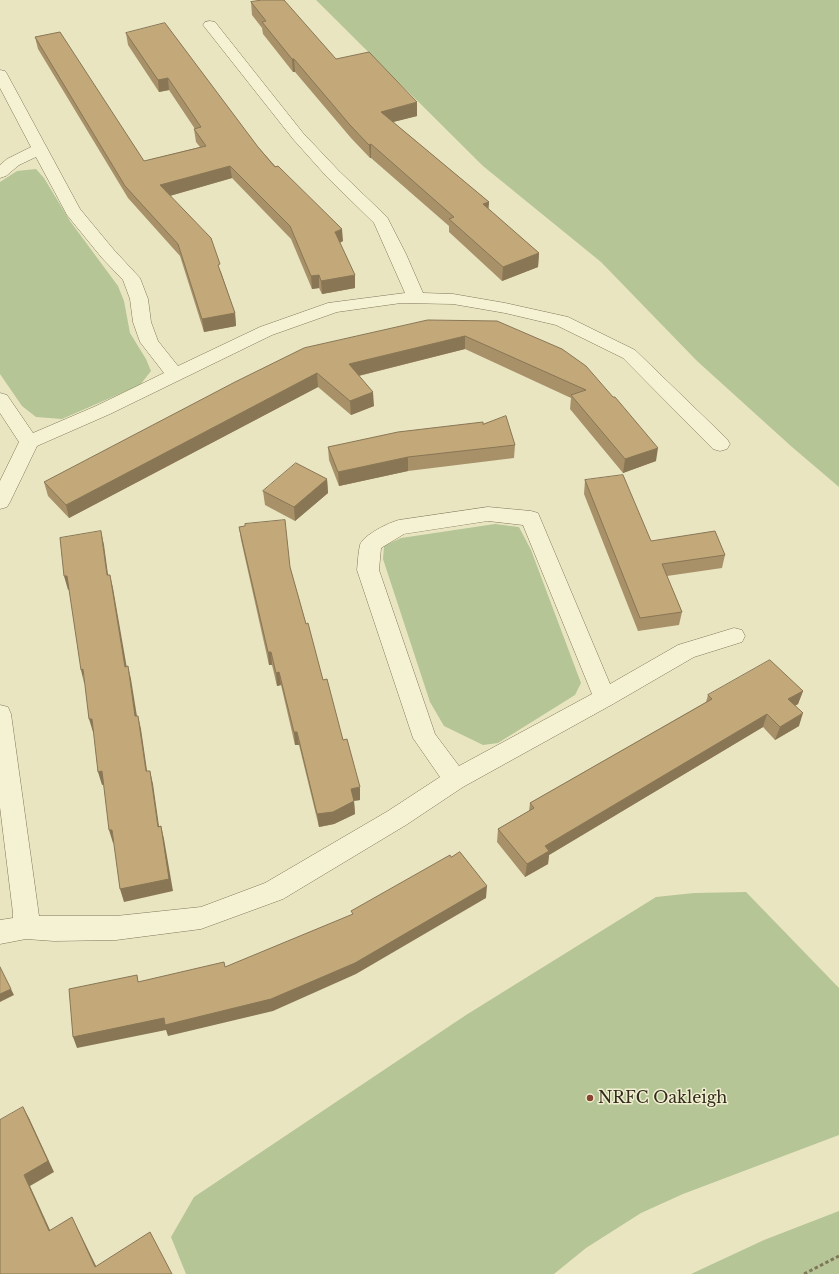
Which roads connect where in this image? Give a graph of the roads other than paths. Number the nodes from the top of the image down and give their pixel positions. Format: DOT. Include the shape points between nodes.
graph roads {
  1 [pos="210,25"];
  2 [pos="0,74"];
  3 [pos="4,90"];
  4 [pos="40,149"];
  5 [pos="0,173"];
  6 [pos="416,298"];
  7 [pos="175,376"];
  8 [pos="0,398"];
  9 [pos="29,442"];
  10 [pos="720,444"];
  11 [pos="0,502"];
  12 [pos="734,636"];
  13 [pos="605,698"];
  14 [pos="0,714"];
  15 [pos="455,780"];
  16 [pos="26,927"];
  17 [pos="0,932"];
  1 -- 6 [label="street" via="298,136 381,221"];
  2 -- 3 [label="street"];
  3 -- 4 [label="street"];
  4 -- 5 [label="street" via="13,162"];
  4 -- 7 [label="street" via="73,211 131,278 139,298 142,322 149,342"];
  6 -- 7 [label="street" via="334,307 266,331"];
  6 -- 10 [label="street" via="452,299 562,321 629,354"];
  7 -- 9 [label="street"];
  8 -- 9 [label="street"];
  9 -- 11 [label="street"];
  12 -- 13 [label="street" via="686,651"];
  13 -- 15 [label="street"];
  13 -- 15 [label="street" via="531,518 488,514 399,527 371,544 368,570 425,738"];
  14 -- 16 [label="street"];
  15 -- 16 [label="street" via="397,818 274,891 201,918 116,928"];
  16 -- 17 [label="street"];
}
